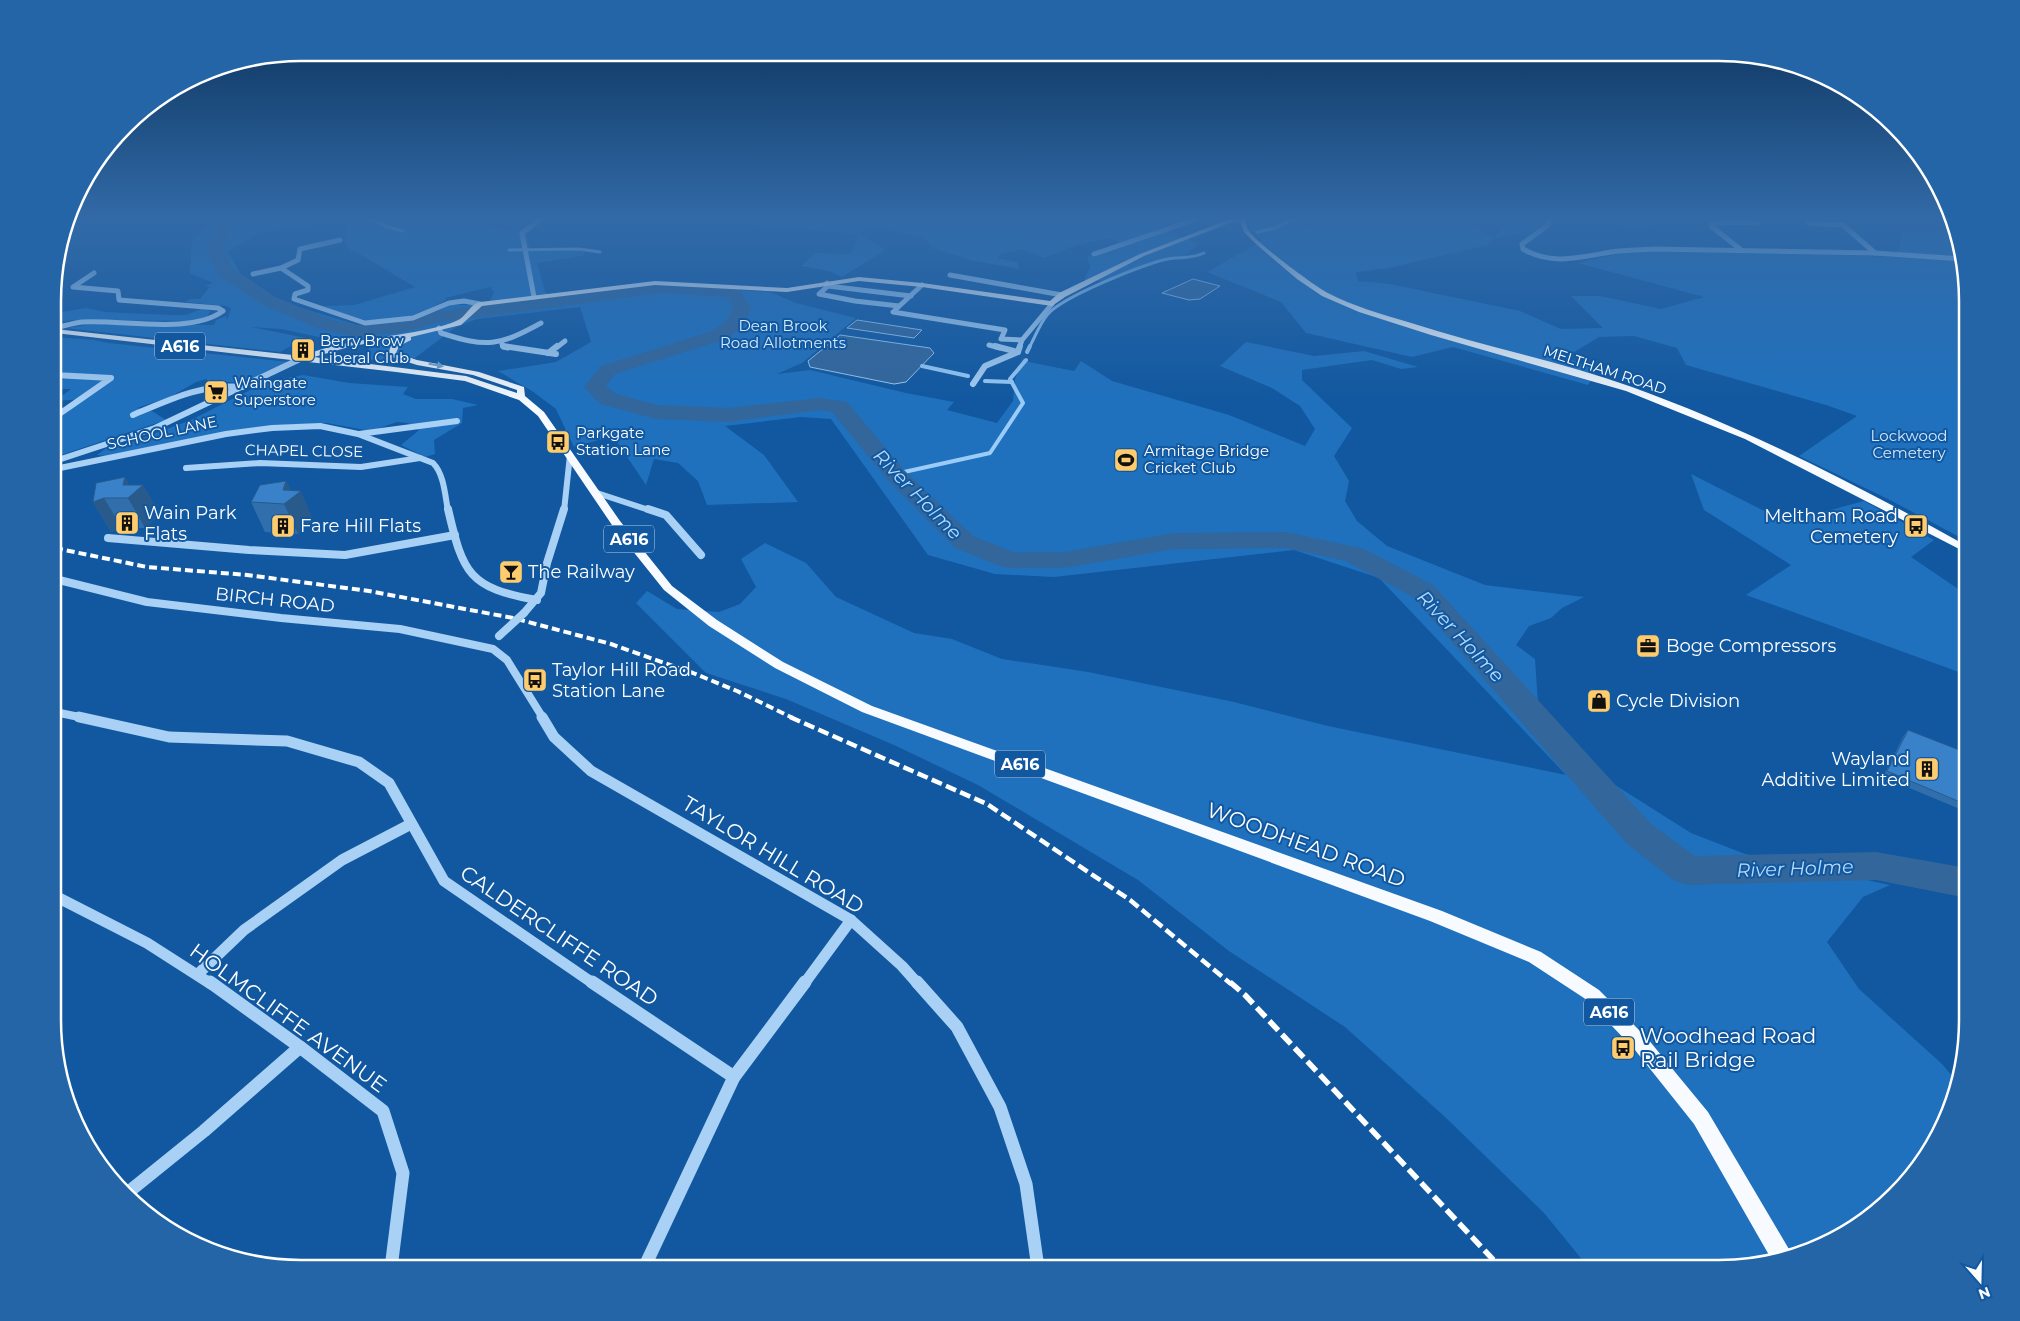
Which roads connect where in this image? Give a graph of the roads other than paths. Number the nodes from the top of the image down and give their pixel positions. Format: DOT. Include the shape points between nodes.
graph roads {
  1 [pos="83,281"];
  2 [pos="300,281"];
  3 [pos="531,281"];
  4 [pos="850,281"];
  5 [pos="876,281"];
  6 [pos="982,281"];
  7 [pos="1091,281"];
  8 [pos="1305,281"];
  9 [pos="827,285"];
  10 [pos="922,285"];
  11 [pos="1062,295"];
  12 [pos="911,296"];
  13 [pos="534,297"];
  14 [pos="1052,304"];
  15 [pos="476,306"];
  16 [pos="899,306"];
  17 [pos="541,323"];
  18 [pos="61,328"];
  19 [pos="439,328"];
  20 [pos="61,331"];
  21 [pos="419,333"];
  22 [pos="1022,340"];
  23 [pos="565,341"];
  24 [pos="502,344"];
  25 [pos="990,346"];
  26 [pos="1018,352"];
  27 [pos="548,353"];
  28 [pos="556,354"];
  29 [pos="300,359"];
  30 [pos="61,374"];
  31 [pos="972,384"];
  32 [pos="244,387"];
  33 [pos="522,398"];
  34 [pos="61,413"];
  35 [pos="133,415"];
  36 [pos="457,421"];
  37 [pos="358,434"];
  38 [pos="83,452"];
  39 [pos="570,455"];
  40 [pos="421,458"];
  41 [pos="61,459"];
  42 [pos="90,462"];
  43 [pos="186,468"];
  44 [pos="61,469"];
  45 [pos="594,492"];
  46 [pos="455,535"];
  47 [pos="108,538"];
  48 [pos="1959,546"];
  49 [pos="701,555"];
  50 [pos="61,582"];
  51 [pos="537,600"];
  52 [pos="524,613"];
  53 [pos="499,636"];
  54 [pos="493,649"];
  55 [pos="61,713"];
  56 [pos="411,824"];
  57 [pos="61,899"];
  58 [pos="851,920"];
  59 [pos="198,974"];
  60 [pos="300,1047"];
  61 [pos="734,1077"];
  62 [pos="131,1190"];
  63 [pos="1779,1252"];
  64 [pos="392,1260"];
  65 [pos="648,1260"];
  66 [pos="1037,1260"];
  1 -- 18 [label="street" via="73,288 118,291 120,300 218,308 222,311 215,318 195,322 82,322"];
  2 -- 15 [label="street" via="308,286 308,290 295,294 294,300 365,323 413,318 449,302 464,301"];
  3 -- 13 [label="street"];
  4 -- 9 [label="main road"];
  5 -- 10 [label="main road"];
  6 -- 11 [label="street"];
  7 -- 11 [label="main road"];
  8 -- 48 [label="main road, MELTHAM ROAD" via="1325,294 1362,310 1589,376 1748,437"];
  9 -- 12 [label="street"];
  9 -- 13 [label="main road" via="787,290 655,283"];
  9 -- 16 [label="street" via="819,294 855,302"];
  10 -- 12 [label="street"];
  10 -- 14 [label="main road"];
  11 -- 14 [label="main road"];
  12 -- 16 [label="street"];
  13 -- 15 [label="main road"];
  14 -- 22 [label="street"];
  15 -- 19 [label="main road" via="460,322"];
  16 -- 22 [label="street" via="891,313 1005,330 1001,339"];
  17 -- 24 [label="street"];
  19 -- 21 [label="main road"];
  19 -- 24 [label="street" via="441,333 470,343"];
  20 -- 29 [label="main road, A616"];
  21 -- 29 [label="main road" via="334,346"];
  21 -- 33 [label="main road, one-way" via="395,345 392,354 403,360 493,378 521,389"];
  22 -- 26 [label="street"];
  23 -- 27 [label="street"];
  24 -- 27 [label="street" via="513,349"];
  25 -- 26 [label="street"];
  26 -- 31 [label="street" via="985,366"];
  27 -- 28 [label="street"];
  29 -- 32 [label="street"];
  29 -- 33 [label="main road, A616" via="466,379"];
  30 -- 34 [label="street" via="111,378"];
  32 -- 35 [label="street" via="211,385"];
  32 -- 38 [label="street" via="155,428"];
  33 -- 39 [label="main road, A616" via="542,414"];
  36 -- 37 [label="street"];
  37 -- 40 [label="street, SCHOOL LANE"];
  37 -- 42 [label="street, SCHOOL LANE" via="320,426 272,428 226,434"];
  38 -- 41 [label="street"];
  38 -- 42 [label="street, SCHOOL LANE"];
  39 -- 45 [label="main road, A616"];
  39 -- 51 [label="street" via="563,516"];
  40 -- 43 [label="street, CHAPEL CLOSE" via="361,467 260,463"];
  40 -- 46 [label="street, SCHOOL LANE" via="438,468"];
  42 -- 44 [label="street, SCHOOL LANE"];
  45 -- 49 [label="street" via="666,515"];
  45 -- 63 [label="main road, WOODHEAD ROAD / A616" via="668,588 779,665 867,709 1436,916 1535,958 1593,995 1641,1044 1701,1118"];
  46 -- 47 [label="street" via="345,555"];
  46 -- 51 [label="street, SCHOOL LANE" via="466,570 478,582"];
  50 -- 54 [label="street, BIRCH ROAD" via="147,602 400,629"];
  51 -- 52 [label="street"];
  52 -- 53 [label="street, bridge"];
  53 -- 54 [label="street"];
  54 -- 58 [label="street, TAYLOR HILL ROAD" via="507,660 554,737 591,771"];
  55 -- 56 [label="street, CALDERCLIFFE ROAD" via="169,737 286,741 359,762 389,783"];
  56 -- 59 [label="street" via="342,860 244,930"];
  56 -- 61 [label="street, CALDERCLIFFE ROAD" via="444,881"];
  57 -- 59 [label="street, HOLMCLIFFE AVENUE" via="147,943"];
  58 -- 61 [label="street"];
  58 -- 66 [label="street, TAYLOR HILL ROAD" via="902,966 957,1027 1000,1107 1026,1184"];
  59 -- 60 [label="street, HOLMCLIFFE AVENUE"];
  60 -- 62 [label="street"];
  60 -- 64 [label="street, HOLMCLIFFE AVENUE" via="383,1111 403,1173"];
  61 -- 65 [label="street"];
}
